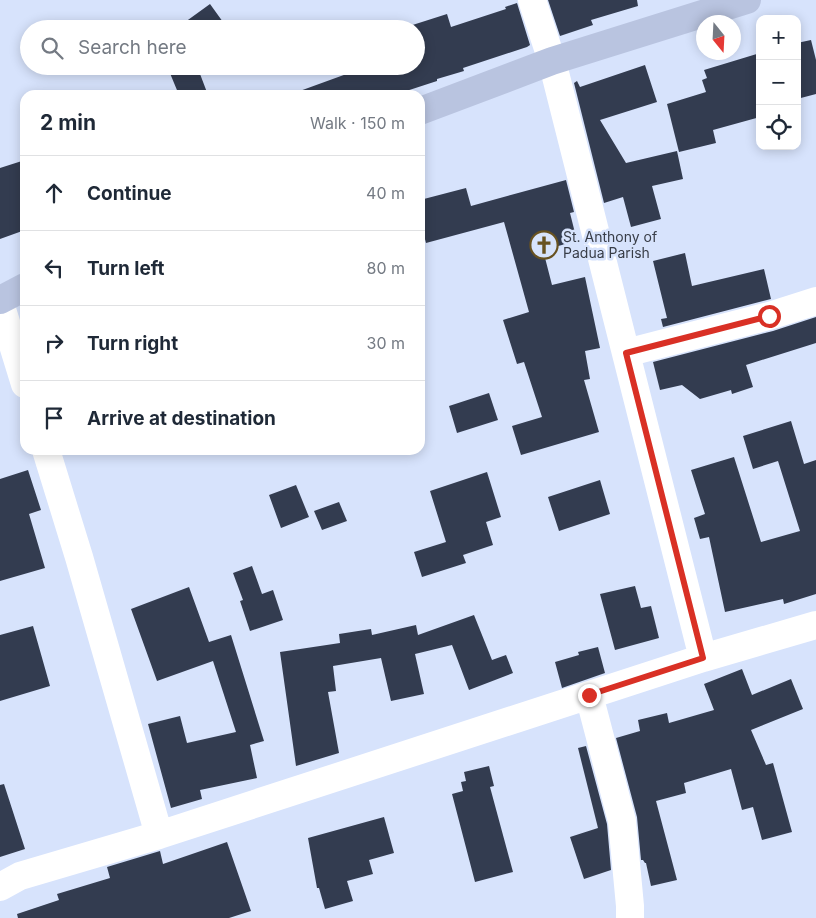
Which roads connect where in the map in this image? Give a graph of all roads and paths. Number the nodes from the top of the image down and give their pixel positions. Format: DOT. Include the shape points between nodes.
graph roads {
  1 [pos="532,0"];
  2 [pos="747,0"];
  3 [pos="552,61"];
  4 [pos="425,109"];
  5 [pos="20,290"];
  6 [pos="0,301"];
  7 [pos="816,302"];
  8 [pos="626,353"];
  9 [pos="20,367"];
  10 [pos="48,455"];
  11 [pos="816,625"];
  12 [pos="703,658"];
  13 [pos="589,695"];
  14 [pos="160,835"];
  15 [pos="0,887"];
  16 [pos="630,912"];
  1 -- 3 [label="street"];
  2 -- 3 [label="main road"];
  3 -- 4 [label="main road"];
  3 -- 8 [label="street"];
  5 -- 6 [label="main road"];
  6 -- 9 [label="street"];
  7 -- 8 [label="street"];
  8 -- 12 [label="street"];
  10 -- 14 [label="street"];
  11 -- 12 [label="street"];
  12 -- 13 [label="street"];
  13 -- 14 [label="street"];
  13 -- 16 [label="street" via="622,821"];
  14 -- 15 [label="street" via="20,876"];
}
